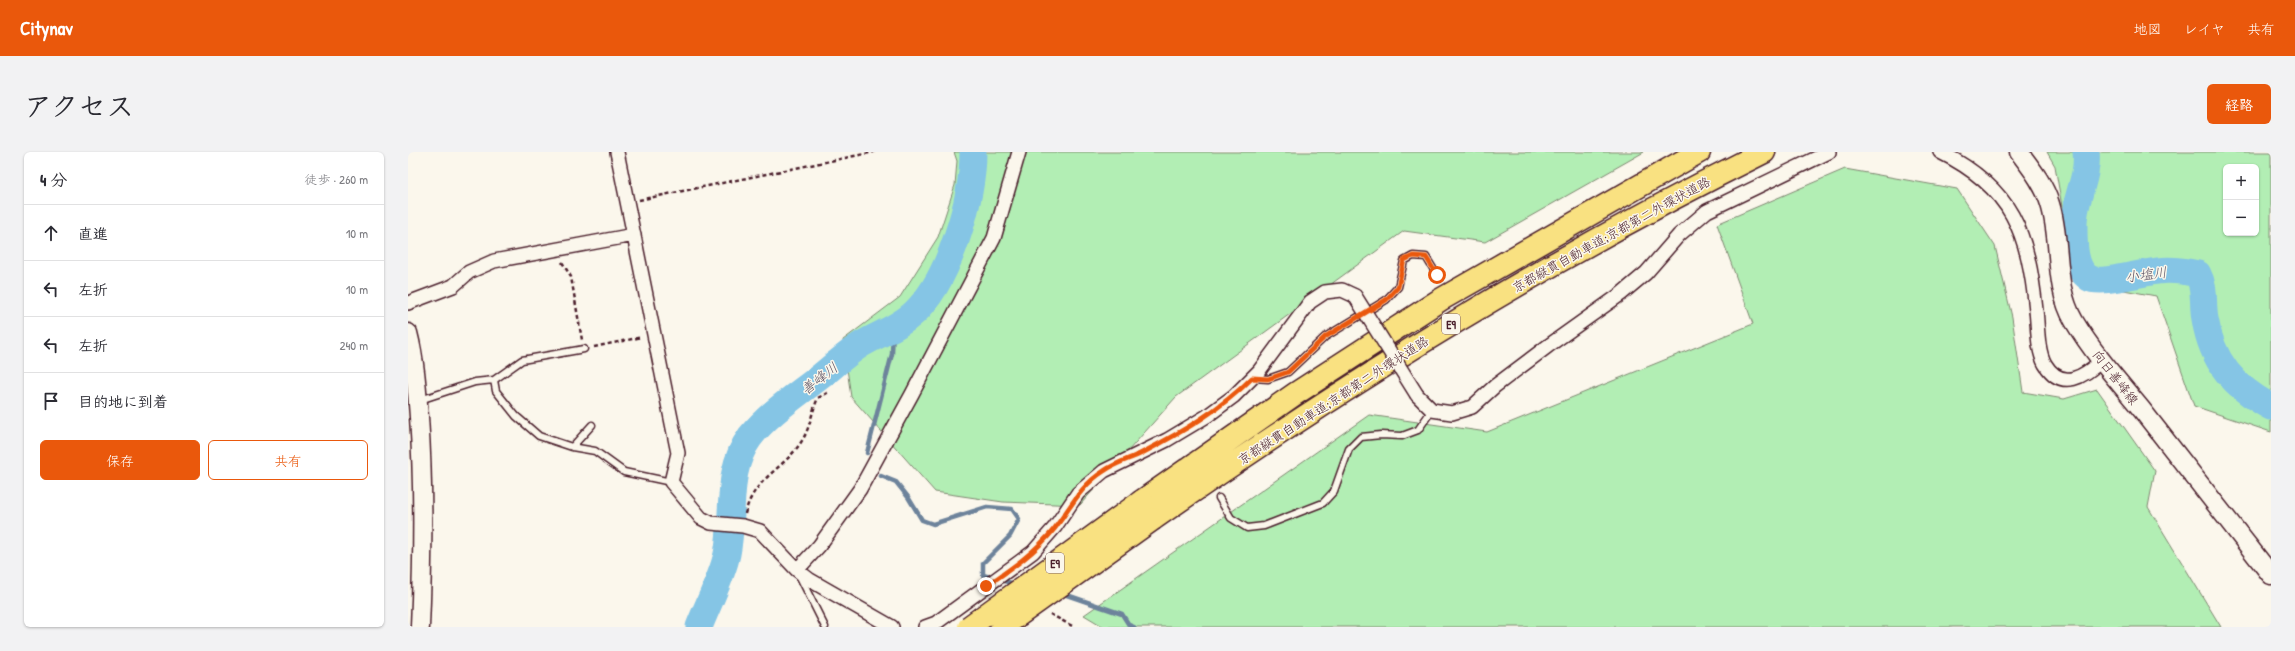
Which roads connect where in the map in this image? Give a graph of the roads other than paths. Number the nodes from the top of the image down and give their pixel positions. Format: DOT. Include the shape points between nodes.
graph roads {
  1 [pos="617,152"];
  2 [pos="1019,152"];
  3 [pos="1699,152"];
  4 [pos="1764,152"];
  5 [pos="1829,152"];
  6 [pos="1940,152"];
  7 [pos="2019,152"];
  8 [pos="634,235"];
  9 [pos="1437,275"];
  10 [pos="408,303"];
  11 [pos="408,333"];
  12 [pos="584,349"];
  13 [pos="2102,360"];
  14 [pos="1252,378"];
  15 [pos="494,380"];
  16 [pos="418,401"];
  17 [pos="1432,410"];
  18 [pos="592,425"];
  19 [pos="572,447"];
  20 [pos="670,482"];
  21 [pos="1220,498"];
  22 [pos="1147,510"];
  23 [pos="797,570"];
  24 [pos="2271,575"];
  25 [pos="420,627"];
  26 [pos="825,627"];
  27 [pos="892,627"];
  28 [pos="925,627"];
  29 [pos="969,627"];
  30 [pos="1002,627"];
  1 -- 8 [label="street"];
  2 -- 23 [label="street" via="994,238 912,394 860,490 819,546"];
  3 -- 22 [label="highway, 京都縦貫自動車道;京都第二外環状道路 / E9" via="1440,300 1301,390"];
  4 -- 22 [label="highway, 京都縦貫自動車道;京都第二外環状道路 / E9" via="1616,229 1452,324"];
  5 -- 17 [label="street" via="1707,211 1680,235 1646,273 1621,294 1494,386 1472,407 1452,413"];
  6 -- 13 [label="street" via="1962,163 1987,181 2004,202 2016,223 2027,251 2033,280 2040,348 2044,363 2051,372 2059,378 2080,378"];
  7 -- 13 [label="main road, 向日善峰線" via="2039,179 2050,203 2063,294 2074,321"];
  8 -- 10 [label="street" via="494,261 469,272 453,286"];
  8 -- 20 [label="street" via="678,453"];
  9 -- 14 [label="lane" via="1426,257 1413,256 1404,260 1398,287 1386,300 1325,337 1288,372 1268,379"];
  11 -- 16 [label="main road"];
  12 -- 15 [label="lane" via="522,360"];
  13 -- 24 [label="main road, 向日善峰線"];
  14 -- 17 [label="street, bridge" via="1310,302 1325,292 1342,290 1354,296 1417,395"];
  14 -- 28 [label="street" via="1234,396 1207,416 1167,440 1104,471 1078,493 1055,527 1033,552 936,623"];
  15 -- 16 [label="lane" via="474,382"];
  15 -- 19 [label="lane" via="496,391 516,416 539,436"];
  16 -- 25 [label="main road" via="424,529"];
  17 -- 21 [label="lane" via="1418,430 1402,436 1381,434 1362,437 1349,449 1334,491 1323,502 1264,526 1247,528 1231,518"];
  18 -- 19 [label="lane"];
  19 -- 20 [label="lane" via="595,451 624,472"];
  20 -- 23 [label="street" via="702,518 712,523 760,531"];
  22 -- 29 [label="highway, 京都縦貫自動車道;京都第二外環状道路 / E9, bridge"];
  22 -- 30 [label="highway, 京都縦貫自動車道;京都第二外環状道路 / E9, bridge"];
  23 -- 26 [label="lane"];
  23 -- 27 [label="street"];
}
